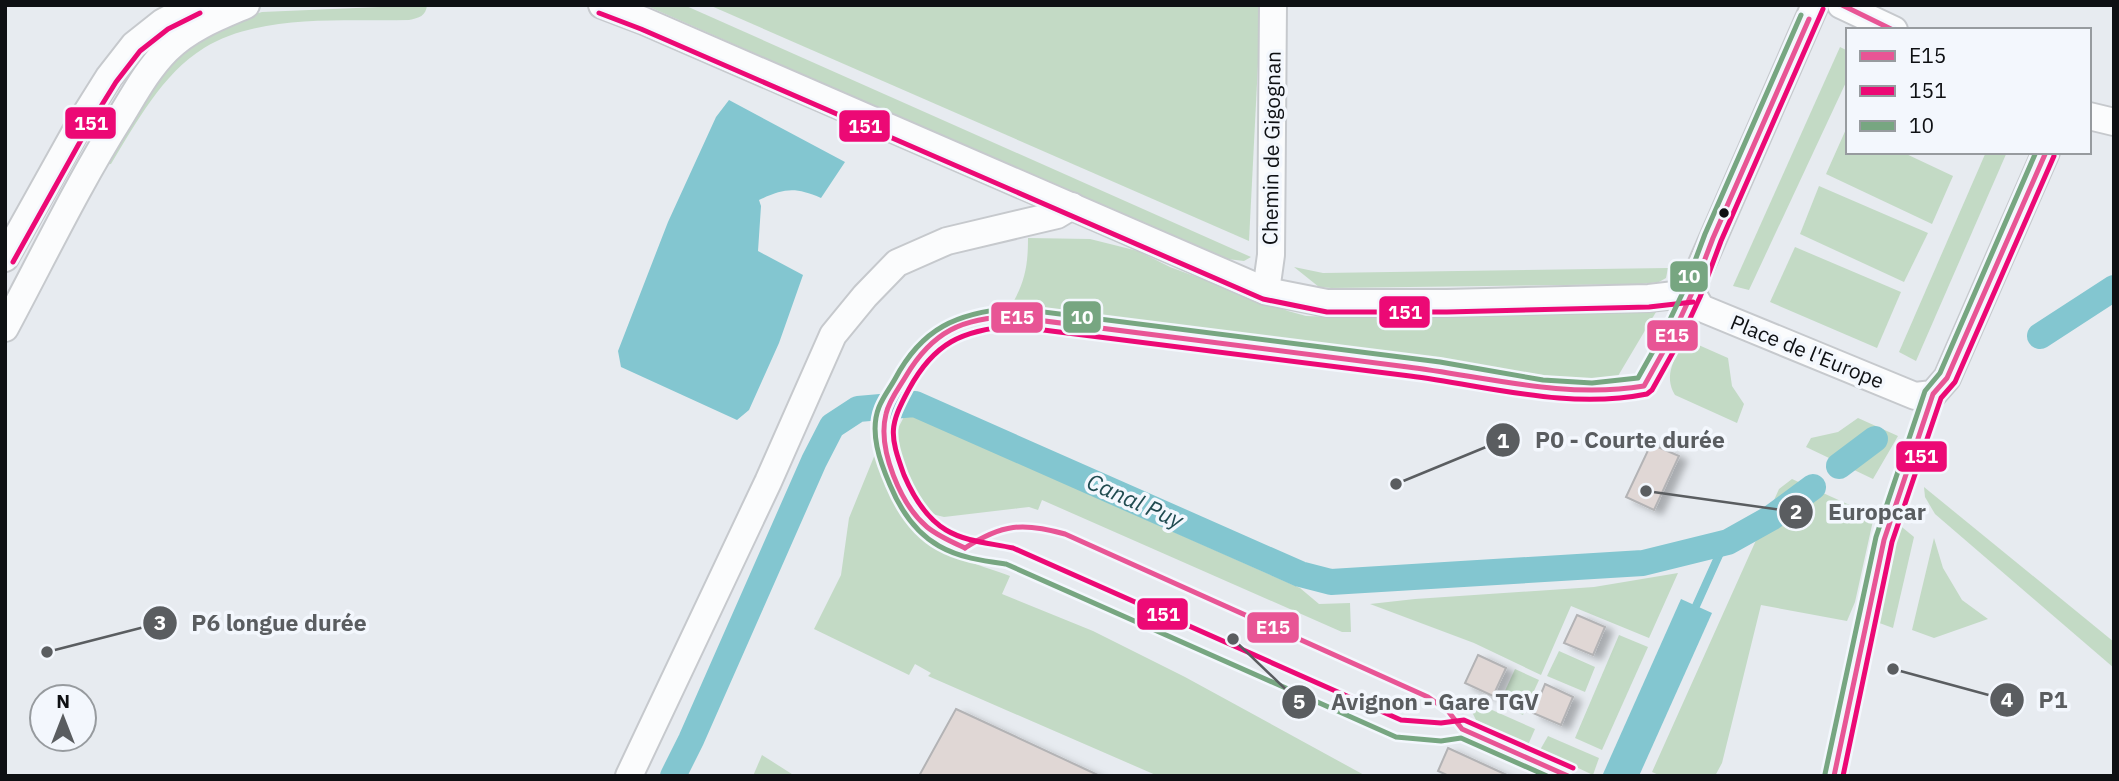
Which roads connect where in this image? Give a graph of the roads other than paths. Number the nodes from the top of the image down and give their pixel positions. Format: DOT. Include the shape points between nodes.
graph roads {
  1 [pos="196,5"];
  2 [pos="246,5"];
  3 [pos="602,5"];
  4 [pos="1273,5"];
  5 [pos="1841,5"];
  6 [pos="1805,10"];
  7 [pos="1890,28"];
  8 [pos="2091,116"];
  9 [pos="2114,122"];
  10 [pos="2045,154"];
  11 [pos="1072,206"];
  12 [pos="5,258"];
  13 [pos="1266,291"];
  14 [pos="1683,295"];
  15 [pos="5,328"];
  16 [pos="629,776"];
  1 -- 12 [label="street" via="163,22 134,45 109,77"];
  2 -- 15 [label="street" via="187,33 152,67 98,151"];
  3 -- 11 [label="street"];
  4 -- 13 [label="street, Chemin de Gigognan" via="1271,255"];
  5 -- 7 [label="street"];
  6 -- 14 [label="street" via="1713,238"];
  8 -- 9 [label="street"];
  10 -- 14 [label="street, Place de l'Europe" via="1947,378 1933,394 1915,396 1701,308"];
  11 -- 13 [label="street"];
  11 -- 16 [label="street" via="1057,215 947,241 897,263 833,335"];
  13 -- 14 [label="street" via="1327,303"];
}
